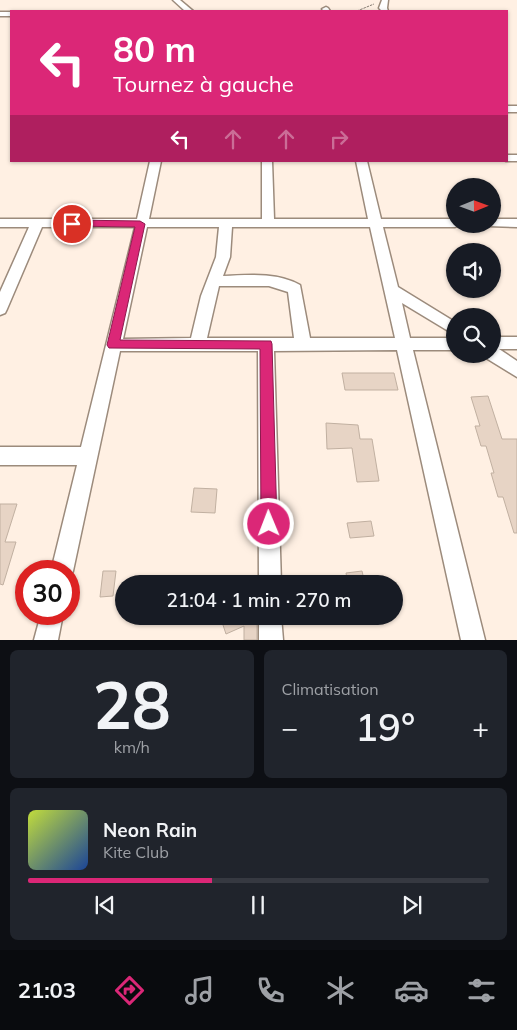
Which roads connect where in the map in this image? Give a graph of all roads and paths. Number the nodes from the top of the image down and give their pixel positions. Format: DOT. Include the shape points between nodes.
graph roads {
  1 [pos="176,0"];
  2 [pos="375,4"];
  3 [pos="188,10"];
  4 [pos="360,10"];
  5 [pos="156,162"];
  6 [pos="267,162"];
  7 [pos="361,162"];
  8 [pos="37,223"];
  9 [pos="446,223"];
  10 [pos="501,223"];
  11 [pos="517,223"];
  12 [pos="0,224"];
  13 [pos="140,224"];
  14 [pos="226,224"];
  15 [pos="268,224"];
  16 [pos="375,224"];
  17 [pos="215,281"];
  18 [pos="391,290"];
  19 [pos="0,309"];
  20 [pos="446,324"];
  21 [pos="517,343"];
  22 [pos="198,344"];
  23 [pos="266,344"];
  24 [pos="303,344"];
  25 [pos="403,344"];
  26 [pos="446,344"];
  27 [pos="501,344"];
  28 [pos="113,345"];
  29 [pos="501,359"];
  30 [pos="517,370"];
  31 [pos="0,456"];
  32 [pos="88,456"];
  33 [pos="64,560"];
  34 [pos="270,575"];
  35 [pos="49,625"];
  36 [pos="270,625"];
  37 [pos="46,640"];
  38 [pos="270,640"];
  39 [pos="473,640"];
  1 -- 3 [label="street"];
  2 -- 4 [label="path"];
  5 -- 13 [label="street"];
  6 -- 15 [label="street"];
  7 -- 16 [label="street"];
  8 -- 12 [label="street"];
  8 -- 13 [label="street"];
  8 -- 19 [label="street"];
  9 -- 16 [label="street"];
  10 -- 11 [label="street"];
  13 -- 14 [label="street"];
  13 -- 28 [label="street"];
  14 -- 15 [label="street"];
  14 -- 17 [label="street" via="223,257"];
  15 -- 16 [label="street"];
  16 -- 18 [label="street"];
  17 -- 22 [label="street" via="208,296"];
  17 -- 24 [label="street" via="290,285 295,289"];
  18 -- 20 [label="street"];
  18 -- 25 [label="street"];
  21 -- 27 [label="street"];
  22 -- 23 [label="street"];
  22 -- 28 [label="street"];
  23 -- 24 [label="street"];
  23 -- 34 [label="street"];
  24 -- 25 [label="street"];
  25 -- 26 [label="street"];
  25 -- 39 [label="street"];
  28 -- 32 [label="street"];
  29 -- 30 [label="street"];
  31 -- 32 [label="street"];
  32 -- 33 [label="street"];
  35 -- 37 [label="street"];
  36 -- 38 [label="street"];
}
